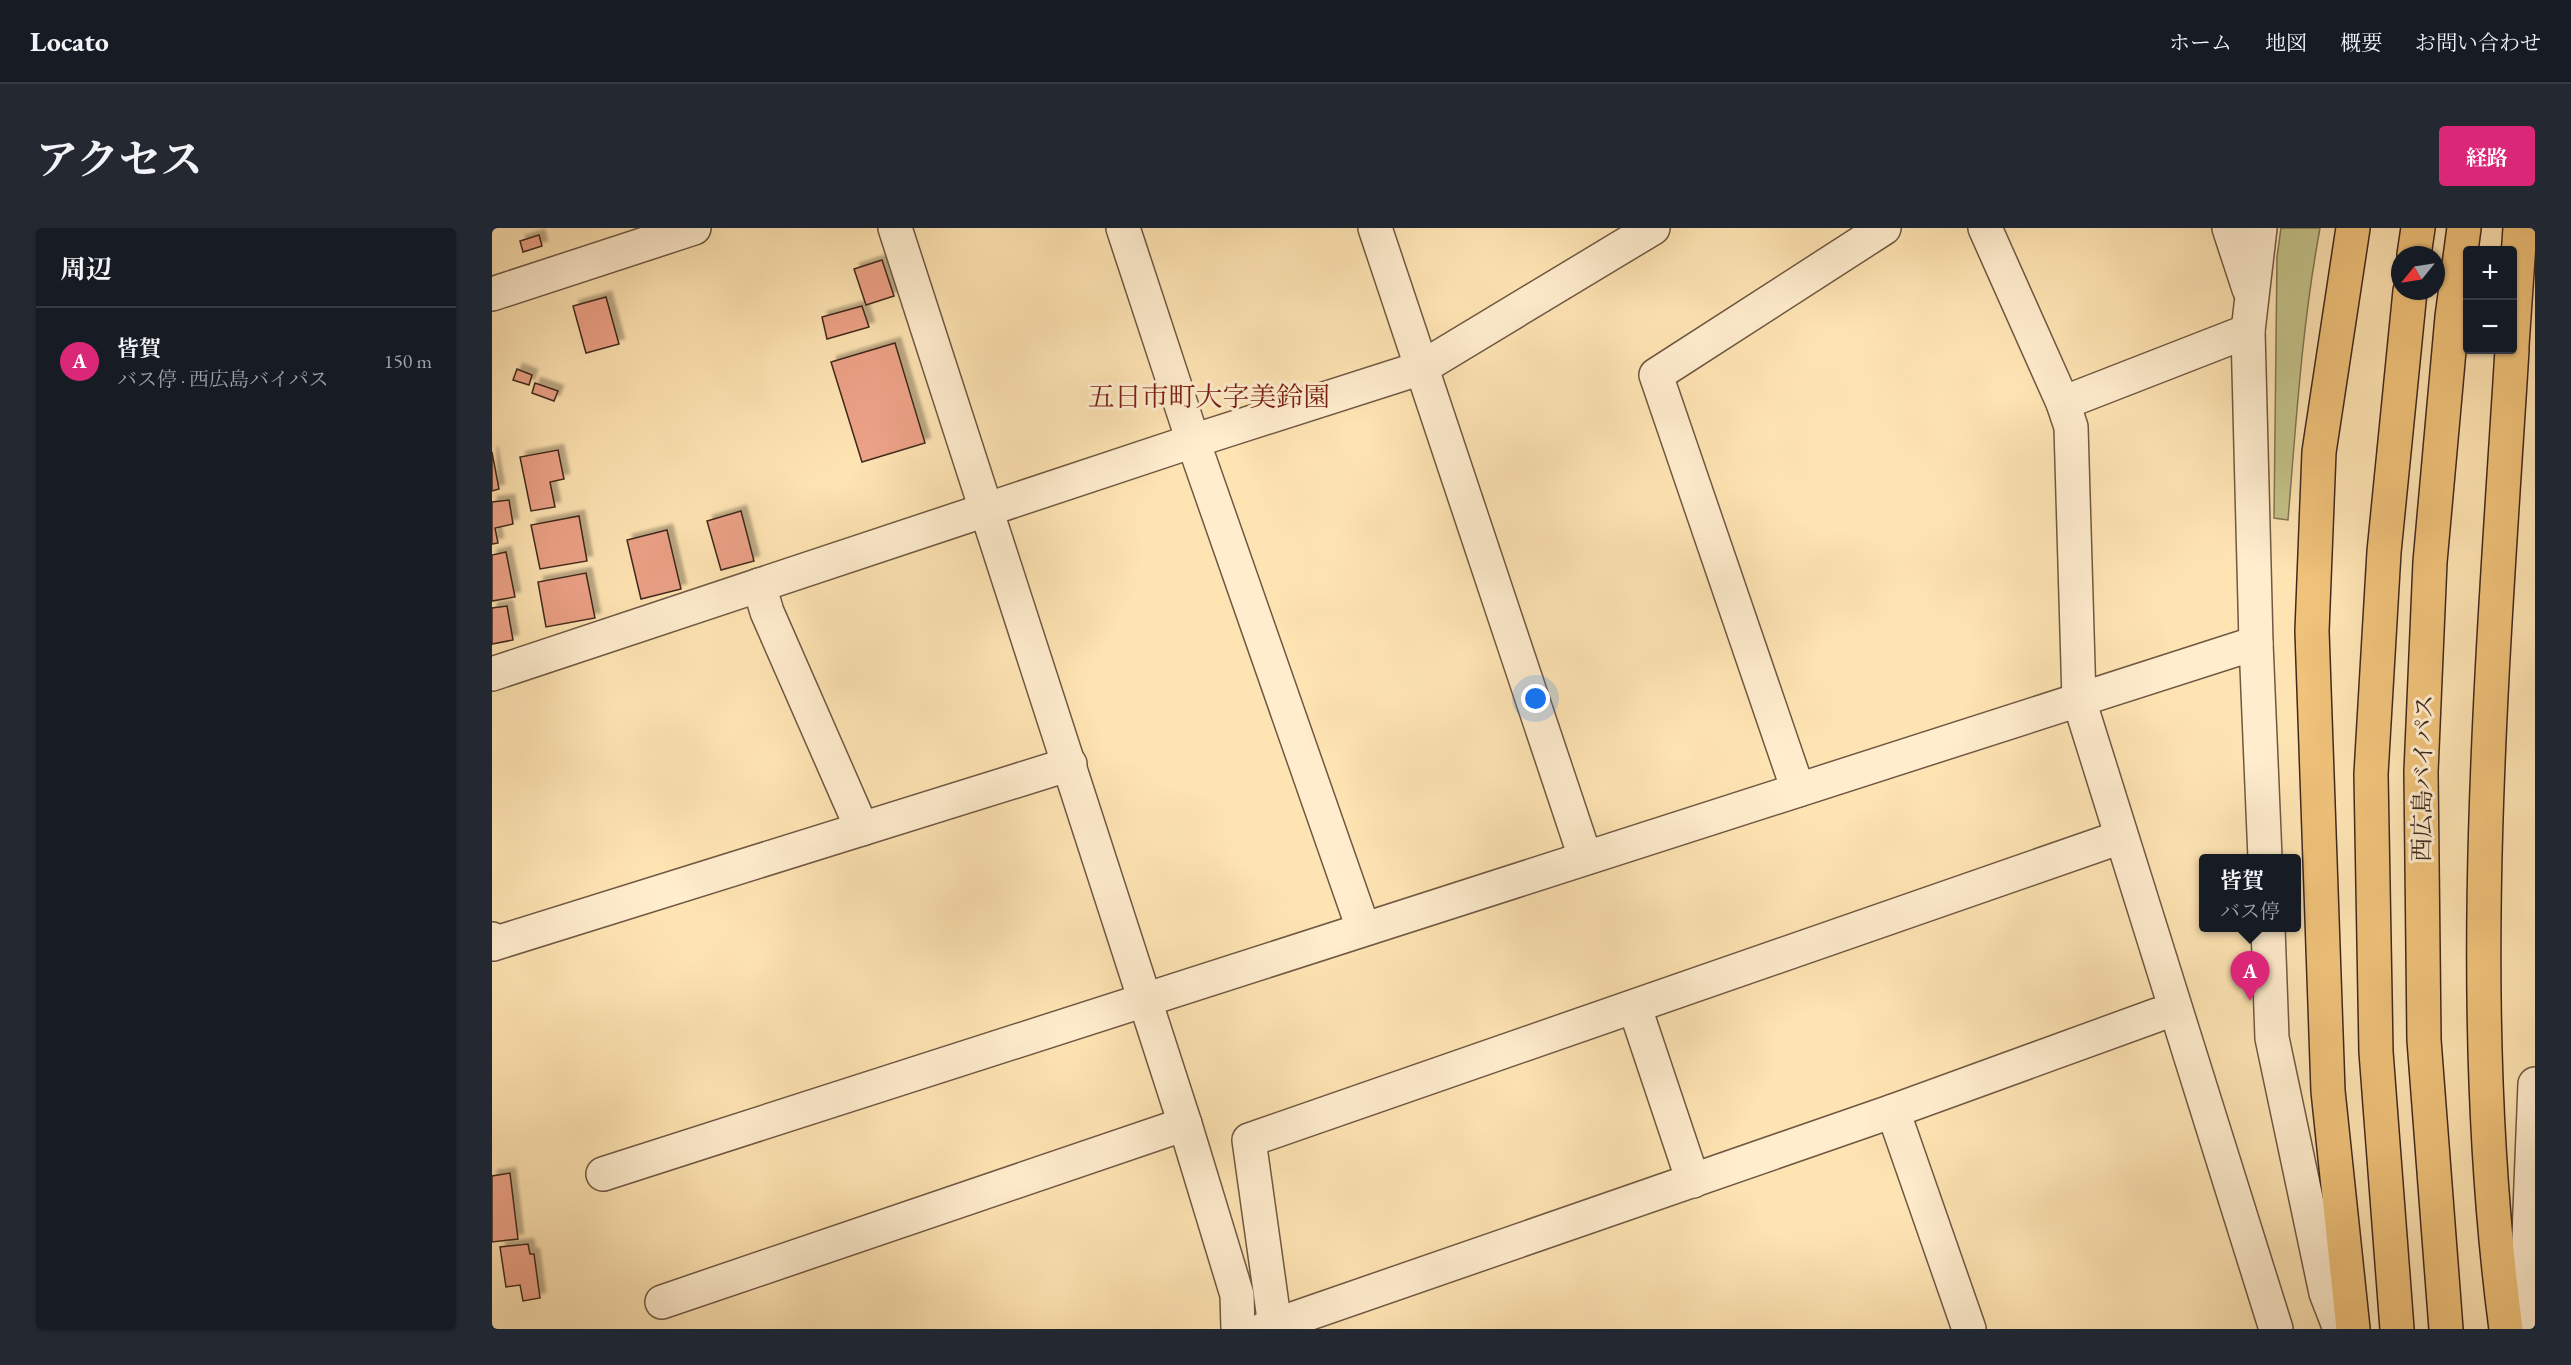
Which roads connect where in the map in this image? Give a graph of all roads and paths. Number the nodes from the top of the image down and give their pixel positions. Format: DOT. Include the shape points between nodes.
graph roads {
  1 [pos="694,228"];
  2 [pos="895,228"];
  3 [pos="1123,228"];
  4 [pos="1375,228"];
  5 [pos="1652,228"];
  6 [pos="1884,228"];
  7 [pos="1984,228"];
  8 [pos="2229,228"];
  9 [pos="2260,228"];
  10 [pos="2353,228"];
  11 [pos="2418,228"];
  12 [pos="2464,228"];
  13 [pos="2520,228"];
  14 [pos="2415,246"];
  15 [pos="492,294"];
  16 [pos="2251,295"];
  17 [pos="2409,300"];
  18 [pos="2515,300"];
  19 [pos="2248,331"];
  20 [pos="2512,354"];
  21 [pos="1422,368"];
  22 [pos="2063,403"];
  23 [pos="1193,441"];
  24 [pos="986,510"];
  25 [pos="759,585"];
  26 [pos="2256,643"];
  27 [pos="492,674"];
  28 [pos="2079,700"];
  29 [pos="1070,764"];
  30 [pos="1798,790"];
  31 [pos="862,829"];
  32 [pos="2121,837"];
  33 [pos="2265,854"];
  34 [pos="1585,856"];
  35 [pos="1364,928"];
  36 [pos="2268,932"];
  37 [pos="492,939"];
  38 [pos="1145,998"];
  39 [pos="1635,1008"];
  40 [pos="2157,1016"];
  41 [pos="2535,1084"];
  42 [pos="1893,1111"];
  43 [pos="1185,1124"];
  44 [pos="603,1174"];
  45 [pos="1693,1181"];
  46 [pos="662,1302"];
  47 [pos="1270,1327"];
  48 [pos="1238,1329"];
  49 [pos="1969,1329"];
  50 [pos="2276,1329"];
  51 [pos="2340,1329"];
  52 [pos="2353,1329"];
  53 [pos="2397,1329"];
  54 [pos="2446,1329"];
  55 [pos="2506,1329"];
  56 [pos="2518,1329"];
  1 -- 15 [label="street"];
  2 -- 24 [label="street"];
  3 -- 23 [label="street"];
  4 -- 21 [label="street"];
  5 -- 21 [label="street"];
  6 -- 30 [label="street" via="1656,375"];
  7 -- 22 [label="street"];
  8 -- 16 [label="street"];
  9 -- 16 [label="street"];
  10 -- 52 [label="highway" via="2319,452 2312,632 2328,1091"];
  11 -- 14 [label="highway"];
  12 -- 54 [label="highway, 西広島バイパス" via="2430,562 2421,772 2424,1040"];
  13 -- 18 [label="highway"];
  16 -- 19 [label="street"];
  17 -- 53 [label="highway, 西広島バイパス" via="2385,552 2372,774 2376,1052"];
  19 -- 22 [label="street"];
  19 -- 26 [label="street"];
  20 -- 55 [label="highway" via="2485,809 2484,1076 2495,1250"];
  21 -- 23 [label="street"];
  21 -- 34 [label="street"];
  22 -- 28 [label="street" via="2071,427"];
  23 -- 24 [label="street"];
  23 -- 35 [label="street"];
  24 -- 25 [label="street"];
  24 -- 29 [label="street"];
  25 -- 27 [label="street"];
  25 -- 31 [label="street" via="767,612"];
  26 -- 28 [label="street"];
  26 -- 33 [label="street"];
  28 -- 30 [label="street"];
  28 -- 32 [label="street"];
  29 -- 31 [label="street"];
  29 -- 38 [label="street"];
  30 -- 34 [label="street"];
  31 -- 37 [label="street" via="493,944"];
  32 -- 39 [label="street"];
  32 -- 50 [label="street"];
  34 -- 35 [label="street"];
  35 -- 38 [label="street"];
  36 -- 51 [label="street" via="2272,1038 2326,1293"];
  38 -- 43 [label="street"];
  38 -- 44 [label="street"];
  39 -- 45 [label="street"];
  39 -- 47 [label="street" via="1249,1140"];
  40 -- 42 [label="street"];
  41 -- 56 [label="street" via="2527,1286"];
  42 -- 45 [label="street"];
  42 -- 49 [label="street"];
  43 -- 46 [label="street"];
  43 -- 48 [label="street" via="1237,1295"];
  45 -- 47 [label="street"];
}
